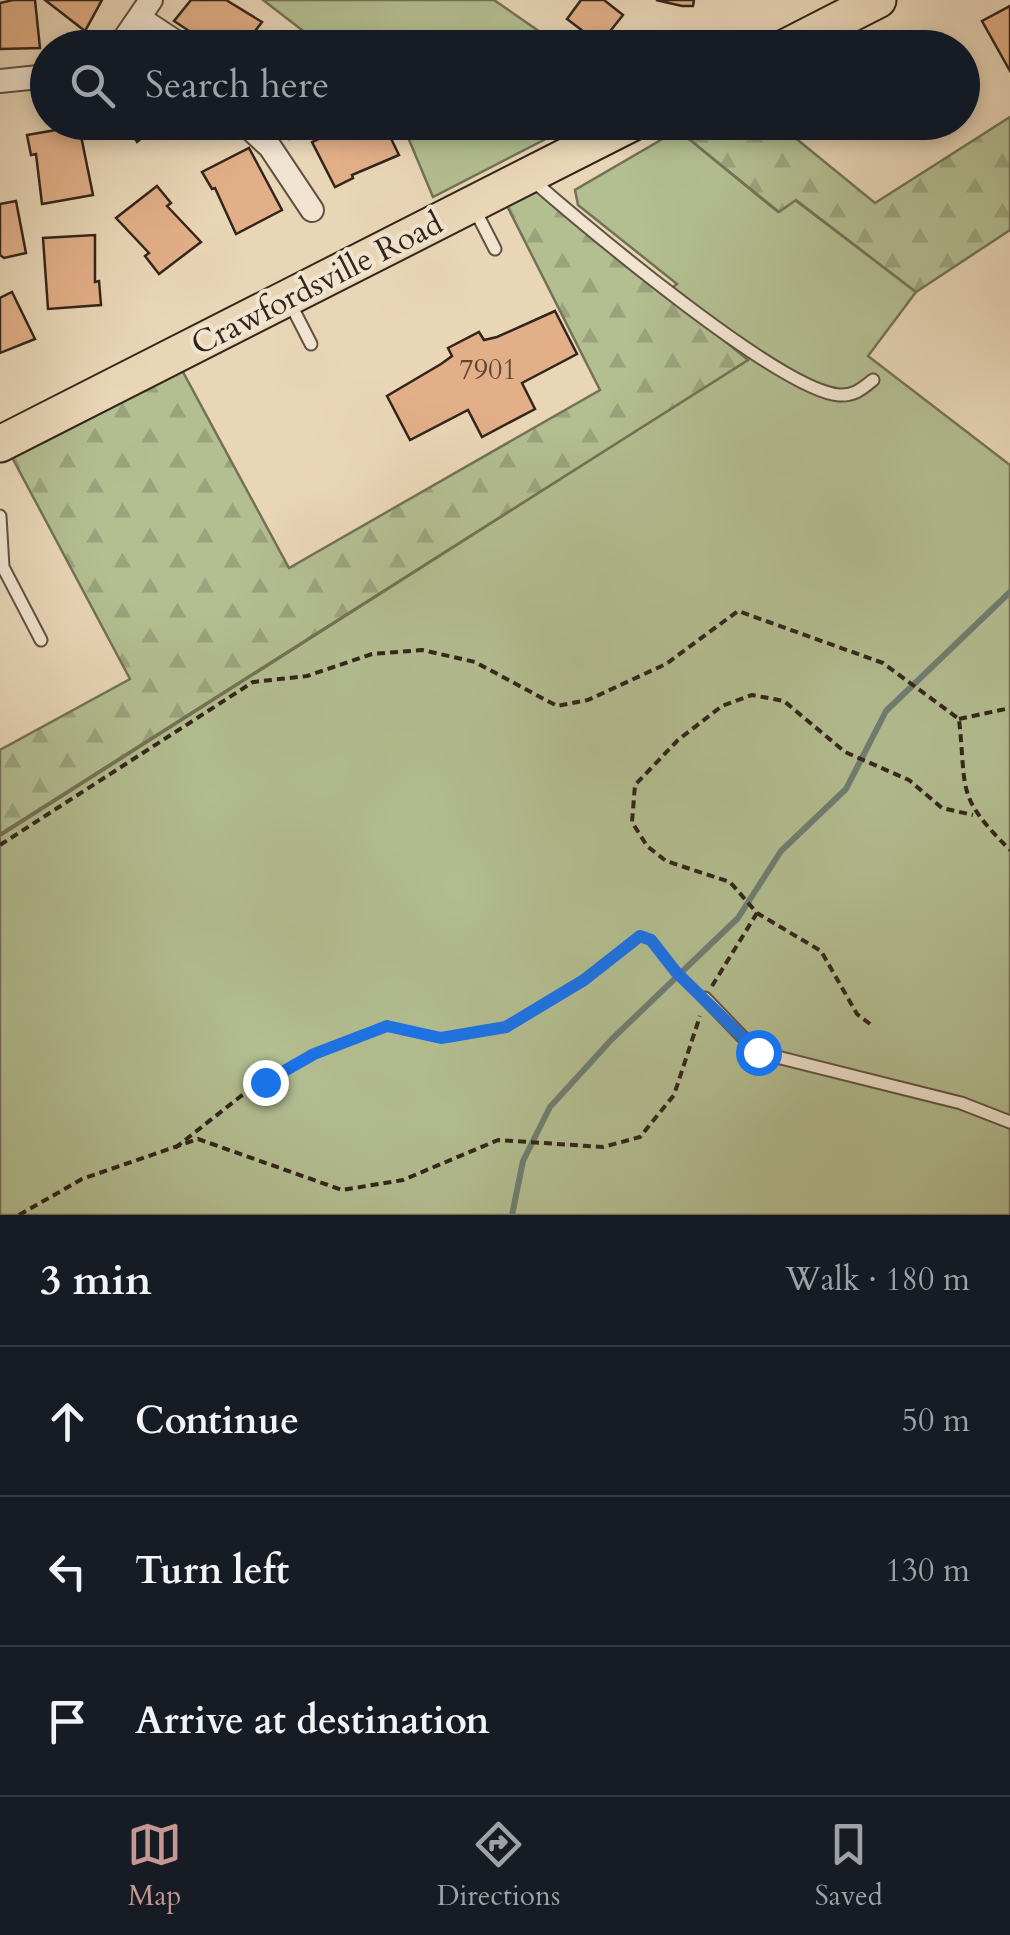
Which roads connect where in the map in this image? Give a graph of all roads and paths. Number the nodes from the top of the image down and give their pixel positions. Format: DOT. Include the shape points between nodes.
graph roads {
  1 [pos="878,0"];
  2 [pos="146,9"];
  3 [pos="131,30"];
  4 [pos="168,30"];
  5 [pos="819,30"];
  6 [pos="30,78"];
  7 [pos="0,81"];
  8 [pos="263,140"];
  9 [pos="599,140"];
  10 [pos="528,176"];
  11 [pos="472,204"];
  12 [pos="312,210"];
  13 [pos="495,249"];
  14 [pos="288,299"];
  15 [pos="311,344"];
  16 [pos="873,380"];
  17 [pos="0,444"];
  18 [pos="0,516"];
  19 [pos="40,640"];
  20 [pos="1010,708"];
  21 [pos="959,720"];
  22 [pos="975,816"];
  23 [pos="0,844"];
  24 [pos="1010,850"];
  25 [pos="757,912"];
  26 [pos="705,998"];
  27 [pos="870,1024"];
  28 [pos="1010,1122"];
  29 [pos="175,1148"];
  30 [pos="19,1215"];
  1 -- 5 [label="main road"];
  2 -- 3 [label="street"];
  2 -- 4 [label="street"];
  6 -- 7 [label="street"];
  8 -- 12 [label="street"];
  9 -- 10 [label="main road, Crawfordsville Road"];
  10 -- 11 [label="main road, Crawfordsville Road"];
  10 -- 16 [label="lane" via="771,366 839,395 855,394"];
  11 -- 13 [label="lane"];
  11 -- 14 [label="main road, Crawfordsville Road"];
  14 -- 15 [label="lane"];
  14 -- 17 [label="main road, Crawfordsville Road"];
  18 -- 19 [label="lane" via="3,567"];
  20 -- 21 [label="path"];
  21 -- 22 [label="path" via="966,797"];
  21 -- 23 [label="path" via="906,679 838,644 738,611 666,664 588,700 558,706 475,662 422,650 372,654 307,676 253,682"];
  22 -- 24 [label="path"];
  22 -- 25 [label="path" via="942,808 909,780 845,752 784,700 752,694 722,706 651,764 635,785 632,822 666,862 730,882"];
  25 -- 26 [label="path"];
  25 -- 27 [label="path" via="821,950 856,1014"];
  26 -- 28 [label="lane" via="758,1052 961,1103"];
  26 -- 29 [label="path" via="640,936 506,1027 441,1038 387,1026 314,1054 241,1096"];
  26 -- 29 [label="path" via="674,1096 640,1136 602,1146 521,1139 473,1147 403,1180 342,1190 198,1140"];
  29 -- 30 [label="path" via="82,1180"];
}
